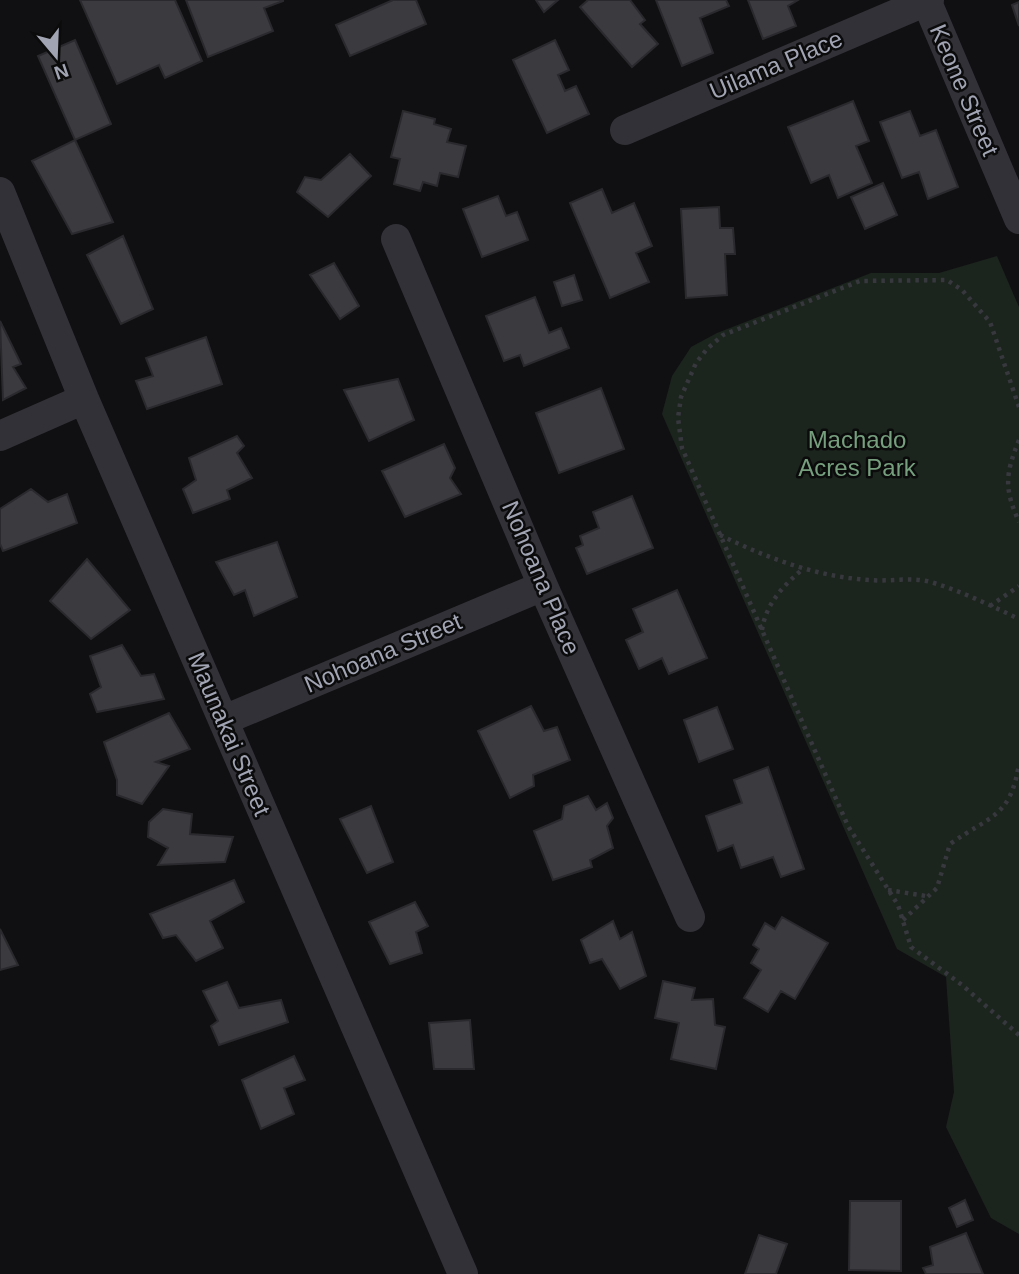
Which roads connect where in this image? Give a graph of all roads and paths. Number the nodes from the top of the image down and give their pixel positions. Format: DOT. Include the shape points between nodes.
graph roads {
  1 [pos="927,0"];
  2 [pos="625,130"];
  3 [pos="0,192"];
  4 [pos="1019,219"];
  5 [pos="396,239"];
  6 [pos="84,399"];
  7 [pos="1019,407"];
  8 [pos="0,436"];
  9 [pos="1019,440"];
  10 [pos="1019,522"];
  11 [pos="720,535"];
  12 [pos="804,568"];
  13 [pos="543,586"];
  14 [pos="1019,586"];
  15 [pos="989,606"];
  16 [pos="1019,619"];
  17 [pos="762,631"];
  18 [pos="223,720"];
  19 [pos="1019,764"];
  20 [pos="888,890"];
  21 [pos="927,896"];
  22 [pos="690,917"];
  23 [pos="902,920"];
  24 [pos="1019,1035"];
  25 [pos="463,1274"];
  1 -- 2 [label="street, Uilama Place"];
  1 -- 4 [label="street, Keone Street"];
  3 -- 6 [label="street, Maunakai Street"];
  5 -- 13 [label="street, Nohoana Place"];
  6 -- 8 [label="street"];
  6 -- 18 [label="street, Maunakai Street"];
  7 -- 11 [label="path" via="990,322 962,290 947,281 860,281 723,335 695,363 678,418 682,448"];
  9 -- 10 [label="path" via="1008,468 1008,495"];
  11 -- 12 [label="path" via="765,557"];
  11 -- 17 [label="path"];
  12 -- 15 [label="path" via="871,580 932,582"];
  12 -- 17 [label="path" via="765,610"];
  13 -- 18 [label="street, Nohoana Street"];
  13 -- 22 [label="street, Nohoana Place"];
  14 -- 15 [label="path"];
  15 -- 16 [label="path"];
  17 -- 20 [label="path" via="848,825"];
  18 -- 25 [label="street, Maunakai Street"];
  19 -- 21 [label="path" via="1005,809 950,844 937,888"];
  20 -- 21 [label="path"];
  20 -- 23 [label="path"];
  21 -- 23 [label="path"];
  23 -- 24 [label="path" via="911,947"];
}
